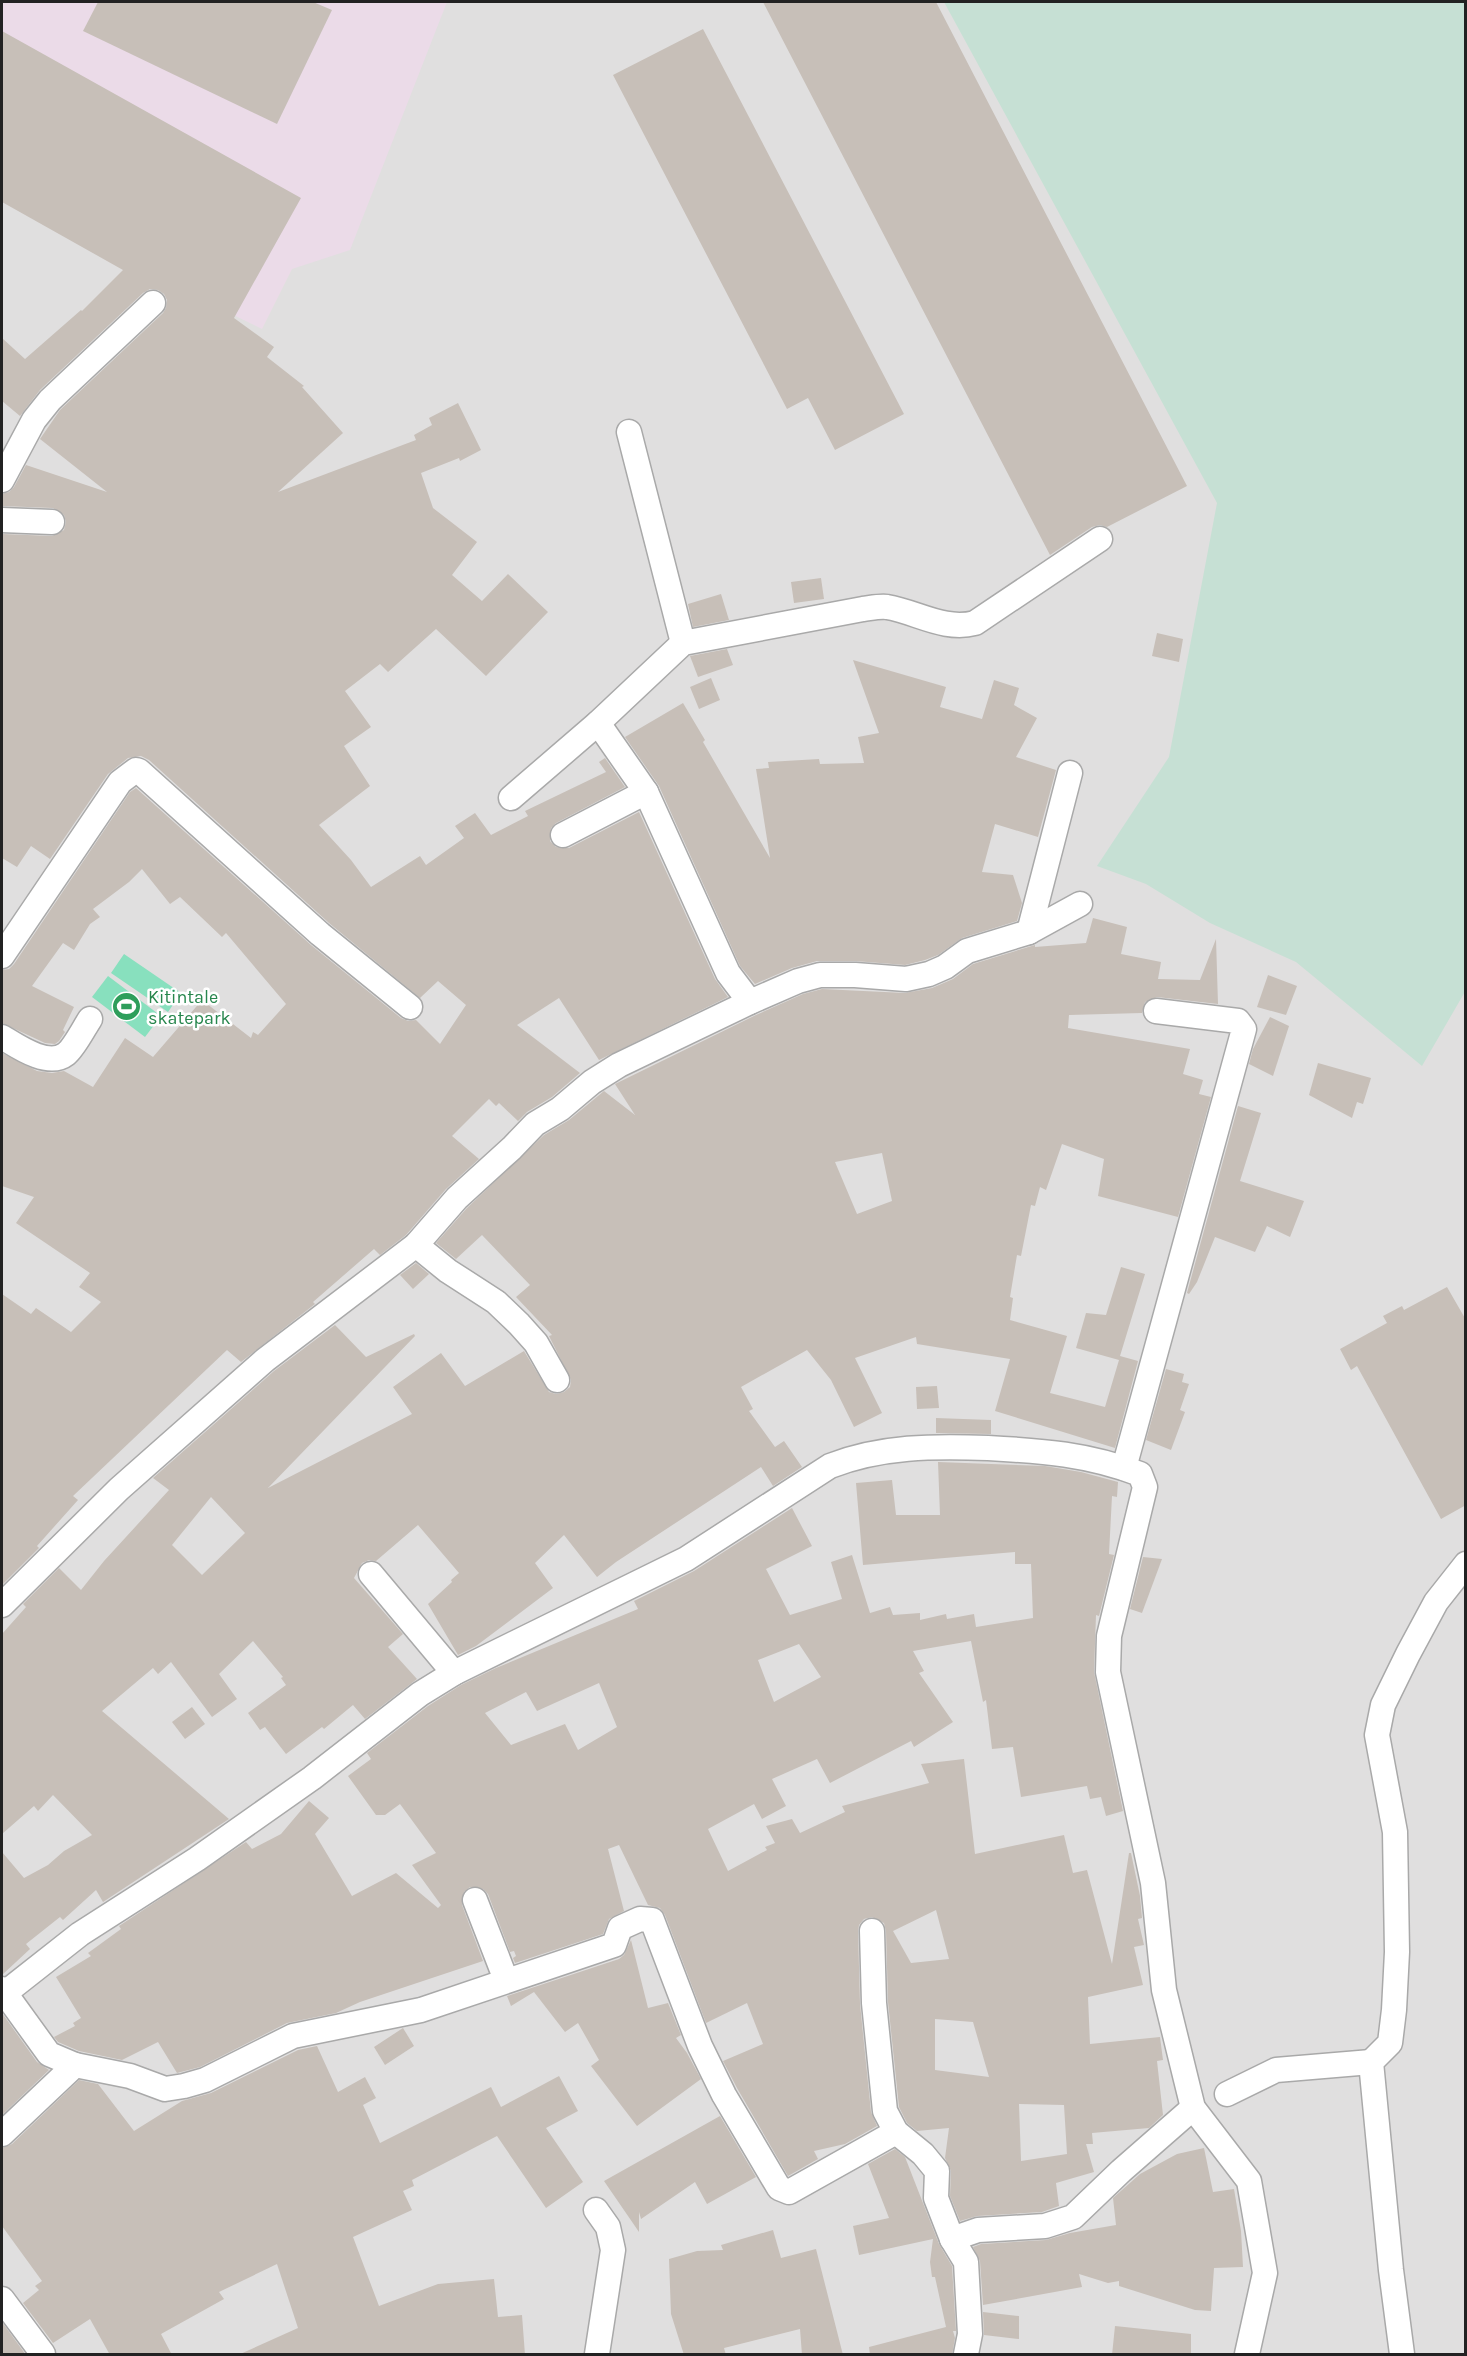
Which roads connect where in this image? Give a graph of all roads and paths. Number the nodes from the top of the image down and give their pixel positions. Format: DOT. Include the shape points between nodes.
graph roads {
  1 [pos="153,303"];
  2 [pos="629,432"];
  3 [pos="2,480"];
  4 [pos="2,520"];
  5 [pos="52,522"];
  6 [pos="1100,539"];
  7 [pos="683,643"];
  8 [pos="598,723"];
  9 [pos="1070,773"];
  10 [pos="646,792"];
  11 [pos="512,798"];
  12 [pos="563,835"];
  13 [pos="1080,904"];
  14 [pos="1029,932"];
  15 [pos="2,956"];
  16 [pos="750,1002"];
  17 [pos="410,1007"];
  18 [pos="1156,1011"];
  19 [pos="90,1019"];
  20 [pos="2,1037"];
  21 [pos="416,1245"];
  22 [pos="557,1380"];
  23 [pos="1124,1468"];
  24 [pos="1466,1564"];
  25 [pos="371,1574"];
  26 [pos="2,1605"];
  27 [pos="454,1673"];
  28 [pos="475,1900"];
  29 [pos="872,1931"];
  30 [pos="506,1980"];
  31 [pos="3,1991"];
  32 [pos="1371,2062"];
  33 [pos="75,2065"];
  34 [pos="1227,2094"];
  35 [pos="1193,2108"];
  36 [pos="896,2132"];
  37 [pos="2,2134"];
  38 [pos="596,2210"];
  39 [pos="952,2239"];
  40 [pos="2,2299"];
  41 [pos="43,2355"];
  42 [pos="597,2355"];
  43 [pos="966,2355"];
  44 [pos="1247,2355"];
  45 [pos="1402,2355"];
  1 -- 3 [label="street" via="50,400 34,420"];
  2 -- 7 [label="street"];
  4 -- 5 [label="street"];
  6 -- 7 [label="street" via="975,623 963,626 950,626 885,607"];
  7 -- 8 [label="street"];
  8 -- 10 [label="street"];
  8 -- 11 [label="street"];
  9 -- 14 [label="street"];
  10 -- 12 [label="street"];
  10 -- 16 [label="street" via="728,973"];
  13 -- 14 [label="street"];
  14 -- 16 [label="street" via="987,943 945,967 906,979 820,975"];
  15 -- 17 [label="street" via="120,782 136,770 320,934"];
  16 -- 21 [label="street" via="592,1082 535,1124 457,1197"];
  18 -- 23 [label="street" via="1238,1021 1244,1029"];
  19 -- 20 [label="street" via="66,1054 55,1058 26,1052"];
  21 -- 22 [label="street" via="496,1302 519,1324 536,1343"];
  21 -- 26 [label="street" via="265,1360 119,1490"];
  23 -- 27 [label="street" via="1083,1456 1035,1450 937,1446 854,1457 814,1475 686,1559"];
  23 -- 35 [label="street" via="1140,1474 1145,1486 1109,1636 1108,1672 1153,1883 1164,1990"];
  24 -- 32 [label="street" via="1436,1602 1408,1654 1383,1705 1377,1735 1395,1833 1397,1952 1390,2043"];
  25 -- 27 [label="street"];
  27 -- 31 [label="street" via="420,1694 312,1778 197,1859 80,1934"];
  28 -- 30 [label="street"];
  29 -- 36 [label="street" via="874,2003 885,2111"];
  30 -- 33 [label="street" via="421,2010 292,2036 206,2080 184,2086 165,2089 130,2076"];
  30 -- 36 [label="street" via="614,1945 620,1928 640,1919 652,1920 700,2046 778,2188 789,2192"];
  31 -- 33 [label="street" via="50,2054"];
  32 -- 34 [label="street" via="1276,2070"];
  32 -- 45 [label="street"];
  33 -- 37 [label="street"];
  35 -- 39 [label="street" via="1073,2217 1045,2226 978,2230"];
  35 -- 44 [label="street" via="1249,2181 1264,2273"];
  36 -- 39 [label="street" via="937,2170 936,2198"];
  38 -- 42 [label="street" via="608,2227 613,2250"];
  39 -- 43 [label="street" via="966,2262 970,2334"];
  40 -- 41 [label="street"];
}
